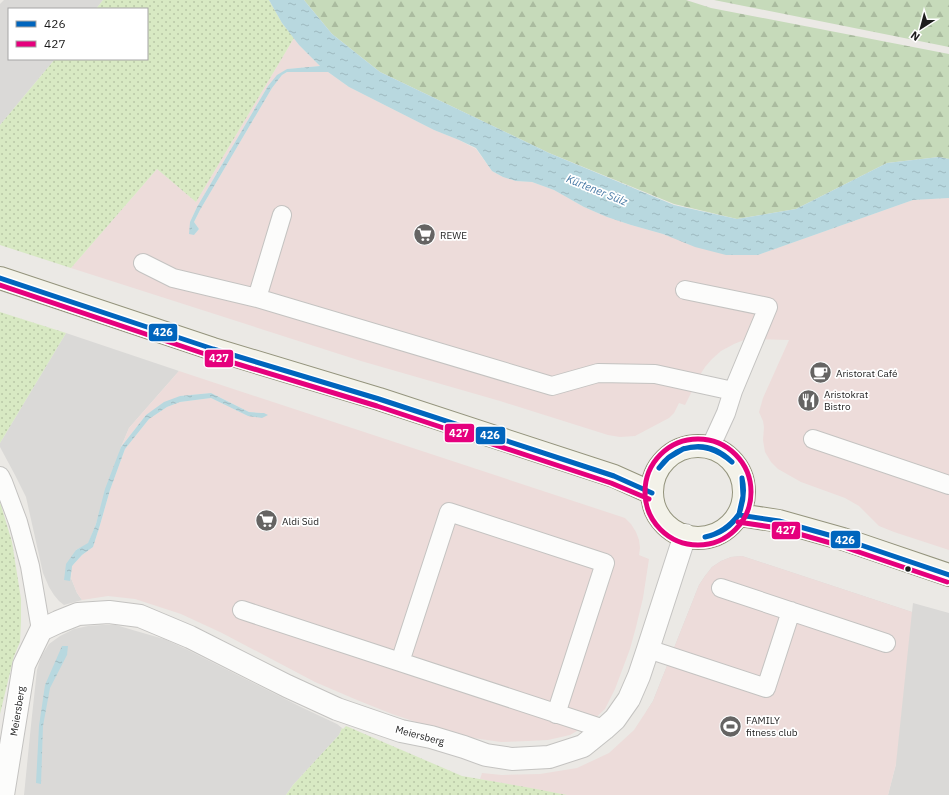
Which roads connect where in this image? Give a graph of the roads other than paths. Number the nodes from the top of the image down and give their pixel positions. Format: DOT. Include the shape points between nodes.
graph roads {
  1 [pos="282,215"];
  2 [pos="142,263"];
  3 [pos="0,278"];
  4 [pos="685,290"];
  5 [pos="257,298"];
  6 [pos="733,391"];
  7 [pos="813,439"];
  8 [pos="710,448"];
  9 [pos="0,476"];
  10 [pos="949,485"];
  11 [pos="652,493"];
  12 [pos="739,515"];
  13 [pos="685,536"];
  14 [pos="948,572"];
  15 [pos="721,588"];
  16 [pos="242,610"];
  17 [pos="791,611"];
  18 [pos="41,630"];
  19 [pos="886,642"];
  20 [pos="648,649"];
  21 [pos="400,662"];
  22 [pos="556,714"];
  23 [pos="604,729"];
  24 [pos="3,795"];
  1 -- 5 [label="lane"];
  2 -- 5 [label="lane" via="173,278"];
  3 -- 11 [label="main road" via="213,349 379,399 599,471"];
  4 -- 6 [label="lane" via="768,307"];
  5 -- 6 [label="lane" via="552,386 598,373 655,374"];
  6 -- 8 [label="lane"];
  7 -- 10 [label="lane"];
  8 -- 11 [label="main road" via="698,446 675,452 658,470"];
  8 -- 12 [label="main road" via="732,461 739,472 744,496"];
  9 -- 18 [label="lane" via="18,522 30,566"];
  11 -- 13 [label="main road" via="658,515 665,524"];
  12 -- 13 [label="main road" via="724,530 712,536"];
  12 -- 14 [label="main road" via="779,521"];
  13 -- 20 [label="street, Meiersberg"];
  15 -- 17 [label="lane"];
  16 -- 21 [label="lane"];
  17 -- 19 [label="lane"];
  17 -- 20 [label="lane" via="766,688"];
  18 -- 23 [label="street, Meiersberg" via="78,614 110,612 140,616 190,637 337,710 401,731 464,746 486,755 512,759 549,757 583,746"];
  18 -- 24 [label="street, Meiersberg" via="24,665"];
  20 -- 23 [label="street, Meiersberg" via="629,699"];
  21 -- 22 [label="lane"];
  21 -- 22 [label="lane" via="449,512 606,563"];
  22 -- 23 [label="lane"];
}
